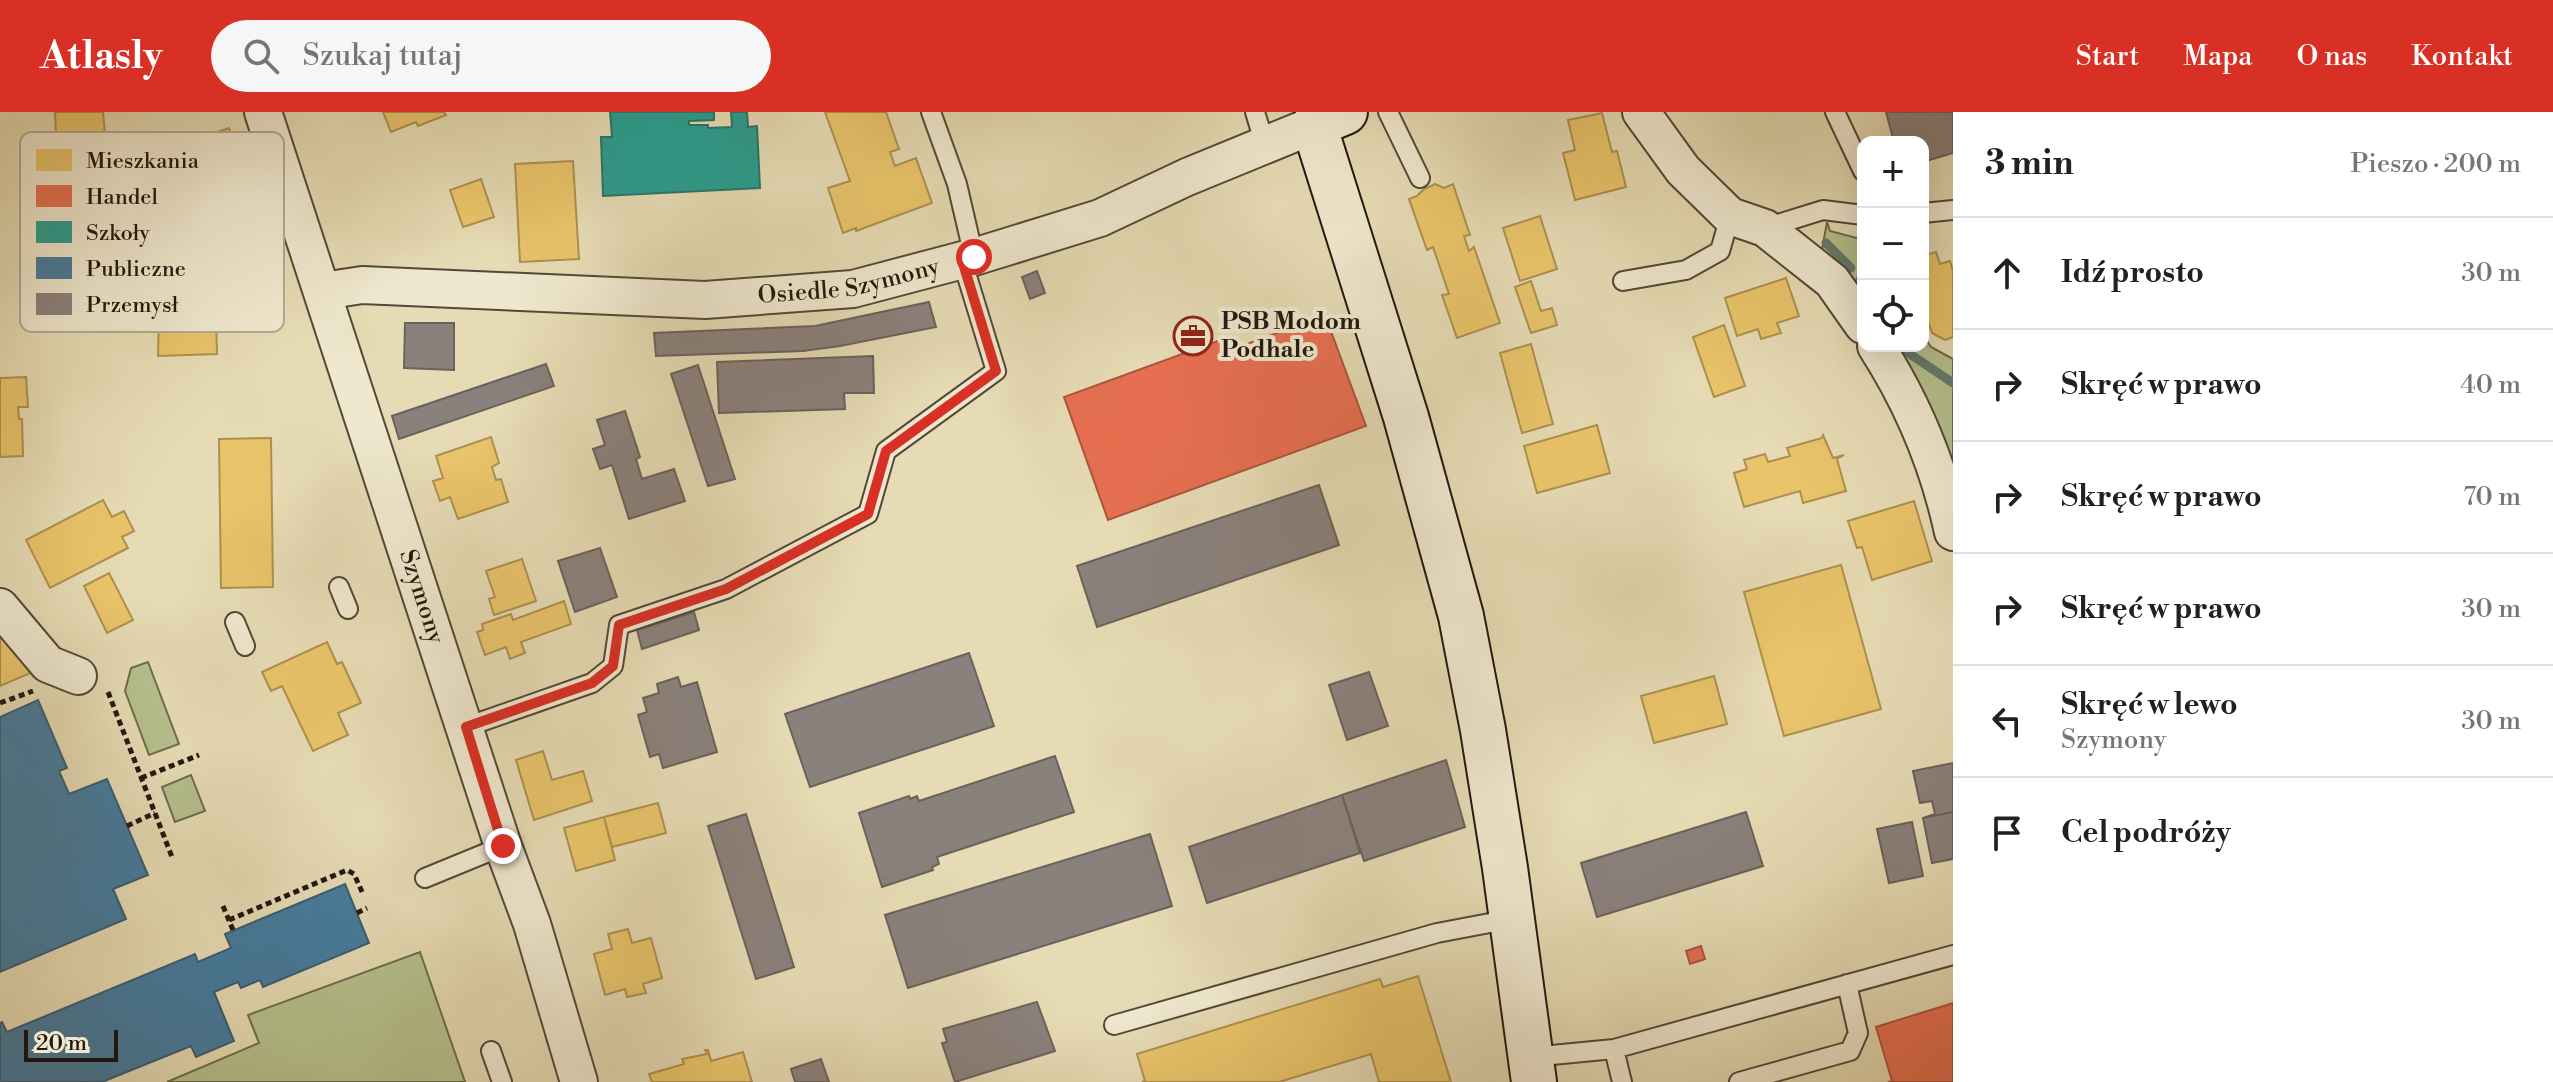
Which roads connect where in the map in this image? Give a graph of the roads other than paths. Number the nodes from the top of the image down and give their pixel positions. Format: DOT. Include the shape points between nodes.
graph roads {
  1 [pos="263,112"];
  2 [pos="931,112"];
  3 [pos="1388,112"];
  4 [pos="1641,112"];
  5 [pos="1835,112"];
  6 [pos="1329,119"];
  7 [pos="1260,128"];
  8 [pos="270,132"];
  9 [pos="1857,158"];
  10 [pos="284,175"];
  11 [pos="1420,178"];
  12 [pos="1953,210"];
  13 [pos="1929,212"];
  14 [pos="1857,214"];
  15 [pos="1730,216"];
  16 [pos="1765,228"];
  17 [pos="968,259"];
  18 [pos="1623,281"];
  19 [pos="323,291"];
  20 [pos="1857,316"];
  21 [pos="1880,352"];
  22 [pos="1953,532"];
  23 [pos="339,587"];
  24 [pos="0,607"];
  25 [pos="348,609"];
  26 [pos="235,622"];
  27 [pos="245,646"];
  28 [pos="91,679"];
  29 [pos="466,727"];
  30 [pos="503,846"];
  31 [pos="425,878"];
  32 [pos="1511,919"];
  33 [pos="1953,955"];
  34 [pos="1847,984"];
  35 [pos="1114,1025"];
  36 [pos="1614,1049"];
  37 [pos="491,1051"];
  38 [pos="1532,1070"];
  39 [pos="502,1082"];
  40 [pos="579,1082"];
  41 [pos="1622,1082"];
  42 [pos="1739,1082"];
  1 -- 8 [label="street, Szymony"];
  2 -- 17 [label="lane" via="957,184"];
  3 -- 11 [label="lane"];
  4 -- 15 [label="street" via="1683,170"];
  5 -- 9 [label="lane"];
  6 -- 7 [label="street, Osiedle Szymony"];
  6 -- 32 [label="street" via="1454,589 1483,730"];
  7 -- 17 [label="street, Osiedle Szymony" via="1187,177 1100,218"];
  10 -- 19 [label="street, Szymony"];
  12 -- 13 [label="lane"];
  14 -- 16 [label="lane" via="1823,210"];
  15 -- 16 [label="street"];
  15 -- 18 [label="lane" via="1720,251 1686,270"];
  16 -- 20 [label="street" via="1832,281"];
  17 -- 19 [label="street, Osiedle Szymony" via="853,289 705,300 362,285"];
  17 -- 29 [label="lane" via="996,371 886,451 868,514 726,589 619,625 613,666 592,683"];
  19 -- 29 [label="street, Szymony"];
  21 -- 22 [label="street" via="1944,489"];
  23 -- 25 [label="lane"];
  24 -- 28 [label="street" via="48,664"];
  26 -- 27 [label="lane"];
  29 -- 30 [label="street, Szymony"];
  30 -- 31 [label="lane"];
  30 -- 40 [label="street, Szymony"];
  32 -- 35 [label="lane" via="1437,933"];
  32 -- 38 [label="street"];
  33 -- 34 [label="lane"];
  34 -- 36 [label="lane"];
  34 -- 42 [label="lane" via="1858,1033 1850,1051"];
  36 -- 38 [label="lane"];
  36 -- 41 [label="lane"];
  37 -- 39 [label="lane"];
}
